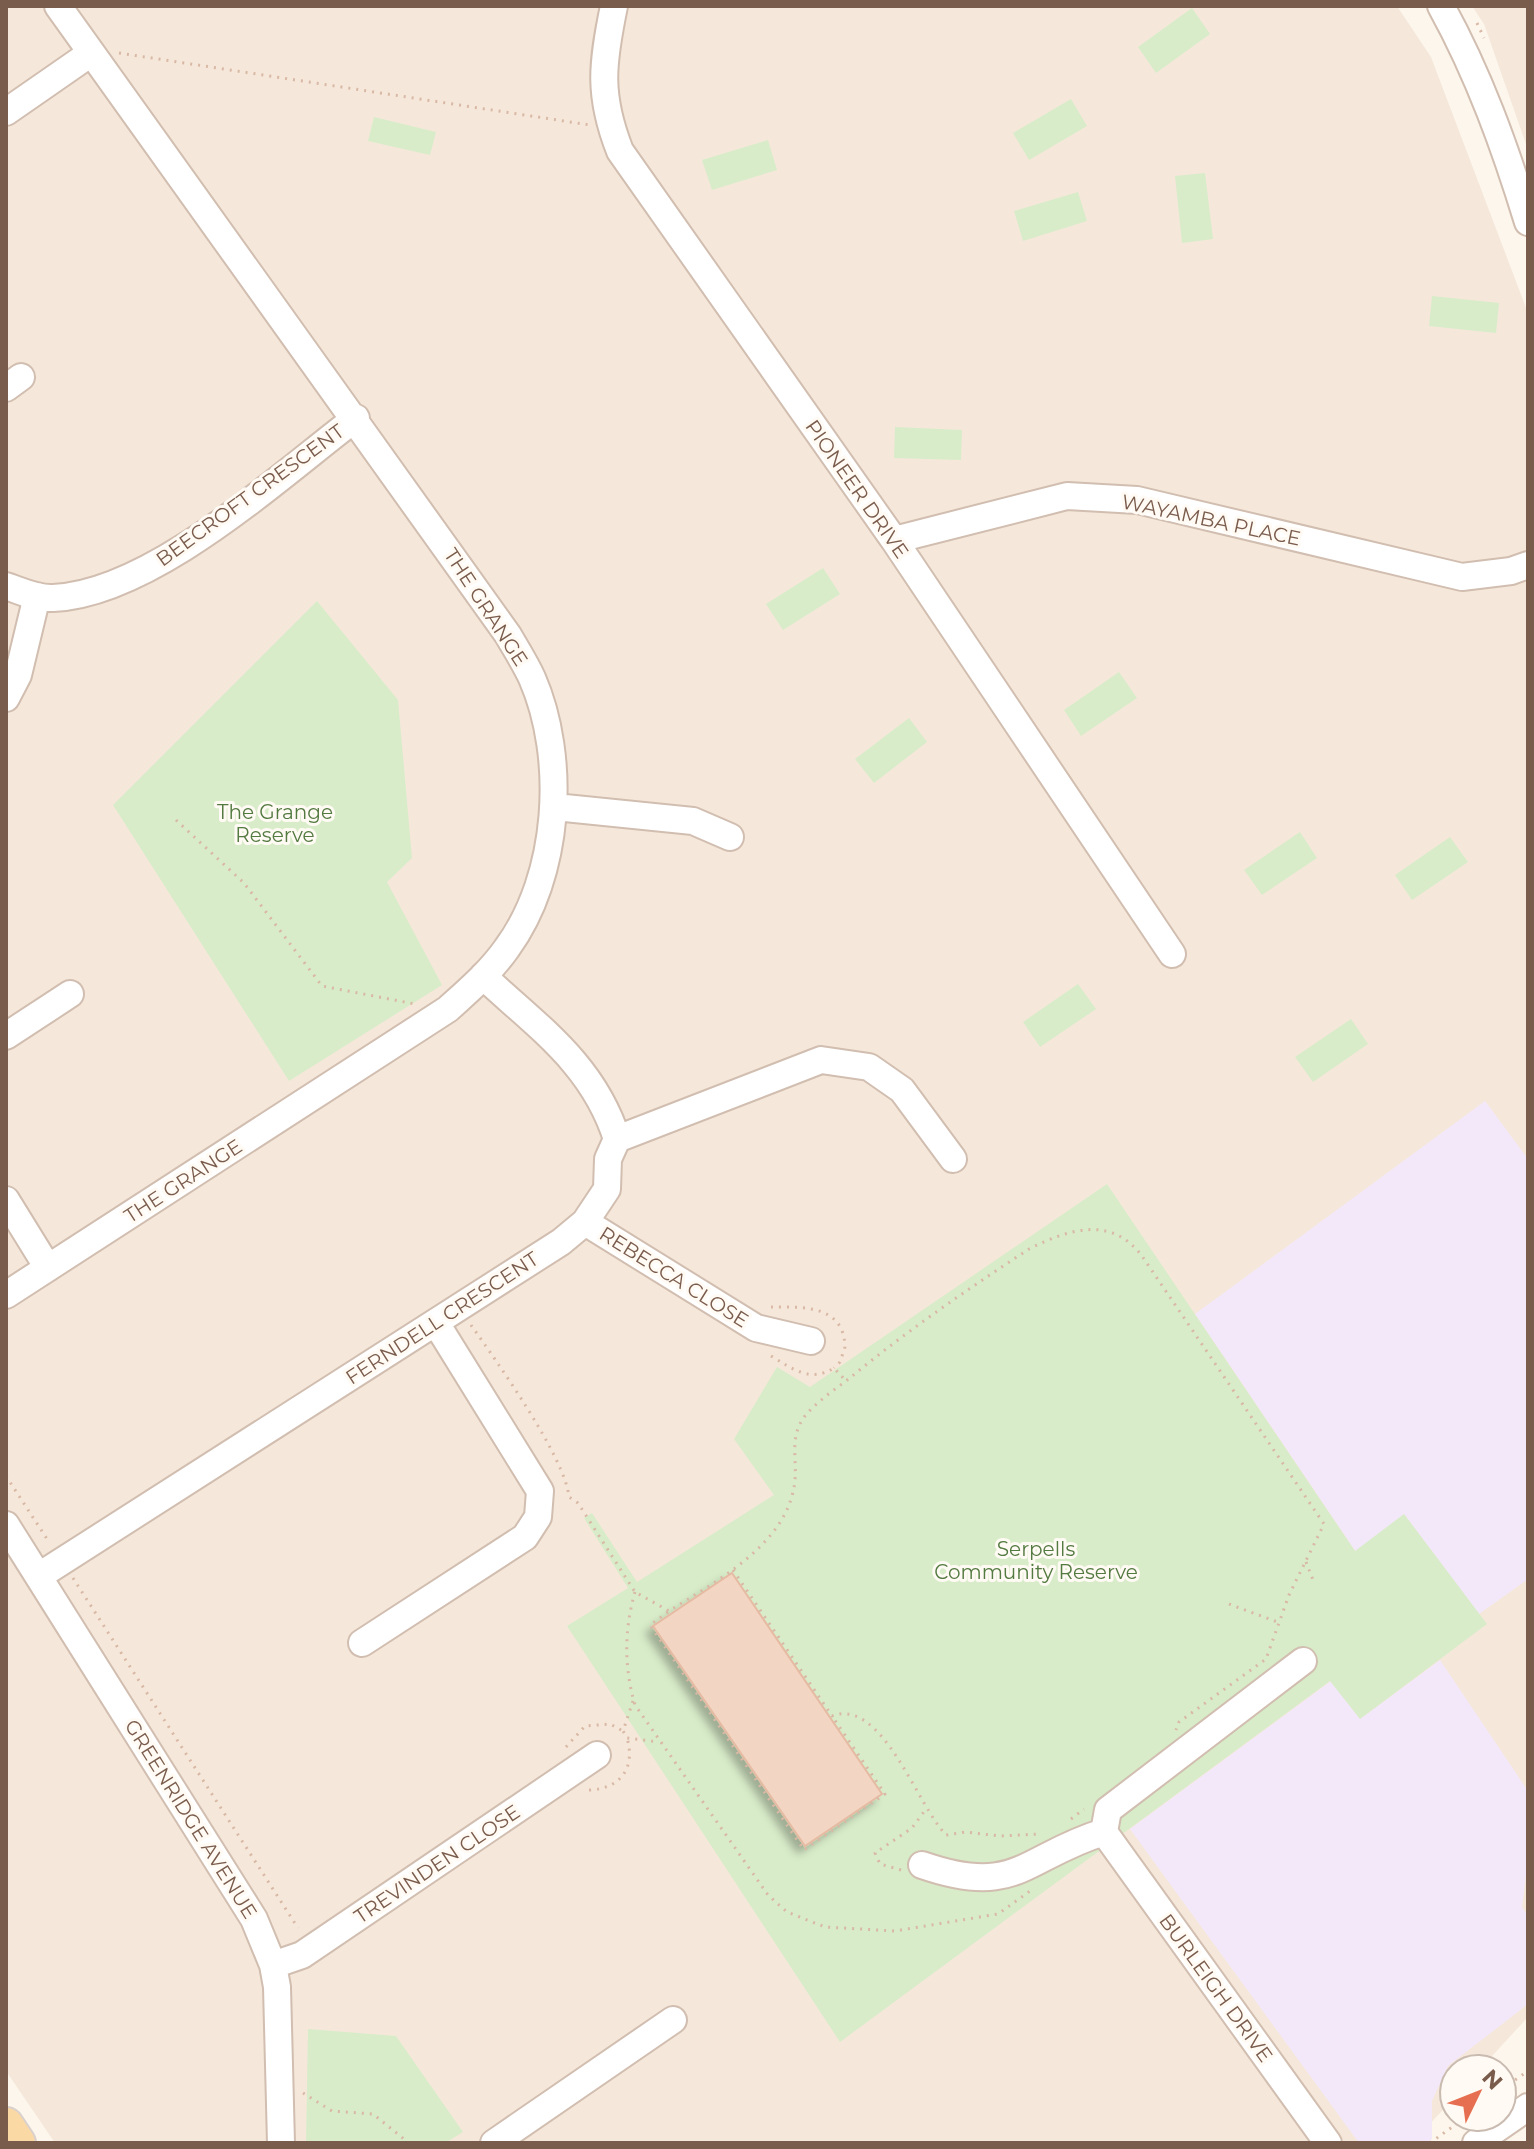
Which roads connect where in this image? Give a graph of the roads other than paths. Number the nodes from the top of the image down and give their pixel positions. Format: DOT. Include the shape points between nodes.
graph roads {
  1 [pos="58,6"];
  2 [pos="614,6"];
  3 [pos="1441,6"];
  4 [pos="91,53"];
  5 [pos="6,112"];
  6 [pos="1528,222"];
  7 [pos="356,418"];
  8 [pos="894,540"];
  9 [pos="1528,565"];
  10 [pos="6,586"];
  11 [pos="37,596"];
  12 [pos="6,698"];
  13 [pos="555,807"];
  14 [pos="730,837"];
  15 [pos="1172,954"];
  16 [pos="483,976"];
  17 [pos="70,994"];
  18 [pos="6,1036"];
  19 [pos="617,1139"];
  20 [pos="953,1159"];
  21 [pos="6,1200"];
  22 [pos="585,1222"];
  23 [pos="48,1268"];
  24 [pos="6,1295"];
  25 [pos="436,1323"];
  26 [pos="811,1341"];
  27 [pos="6,1525"];
  28 [pos="39,1576"];
  29 [pos="362,1643"];
  30 [pos="1303,1661"];
  31 [pos="597,1755"];
  32 [pos="1104,1832"];
  33 [pos="912,1868"];
  34 [pos="273,1965"];
  35 [pos="673,2020"];
  36 [pos="1528,2107"];
  37 [pos="6,2125"];
  38 [pos="18,2143"];
  39 [pos="281,2143"];
  40 [pos="494,2143"];
  41 [pos="1328,2143"];
  42 [pos="1476,2143"];
  1 -- 4 [label="street, THE GRANGE"];
  2 -- 8 [label="street, PIONEER DRIVE" via="603,95 620,151"];
  3 -- 6 [label="street" via="1467,53 1505,147"];
  4 -- 5 [label="street"];
  4 -- 7 [label="street, THE GRANGE"];
  7 -- 11 [label="street, BEECROFT CRESCENT" via="175,555 112,587"];
  7 -- 13 [label="street, THE GRANGE" via="481,593 532,679 546,725"];
  8 -- 9 [label="street, WAYAMBA PLACE" via="1067,496 1137,500 1462,577"];
  8 -- 15 [label="street, PIONEER DRIVE"];
  10 -- 11 [label="street, BEECROFT CRESCENT"];
  11 -- 12 [label="street" via="18,675"];
  13 -- 14 [label="street" via="693,821"];
  13 -- 16 [label="street, THE GRANGE" via="544,869 528,911 509,946"];
  16 -- 19 [label="street" via="574,1060 595,1087"];
  16 -- 23 [label="street, THE GRANGE" via="448,1009"];
  17 -- 18 [label="street"];
  19 -- 20 [label="street" via="821,1060 869,1067 902,1090"];
  19 -- 22 [label="street, FERNDELL CRESCENT" via="608,1159 607,1189"];
  21 -- 23 [label="street"];
  22 -- 25 [label="street, FERNDELL CRESCENT"];
  22 -- 26 [label="street, REBECCA CLOSE" via="756,1328"];
  23 -- 24 [label="street, THE GRANGE"];
  25 -- 28 [label="street, FERNDELL CRESCENT"];
  25 -- 29 [label="street" via="540,1491 538,1517 525,1537"];
  27 -- 28 [label="street, GREENRIDGE AVENUE"];
  28 -- 34 [label="street, GREENRIDGE AVENUE" via="254,1919"];
  30 -- 32 [label="street" via="1108,1810"];
  31 -- 34 [label="street, TREVINDEN CLOSE" via="302,1955"];
  32 -- 33 [label="street" via="1004,1878 959,1878"];
  32 -- 41 [label="street, BURLEIGH DRIVE"];
  34 -- 39 [label="street, GREENRIDGE AVENUE"];
  35 -- 40 [label="street"];
  36 -- 42 [label="street"];
  37 -- 38 [label="main road"];
}
